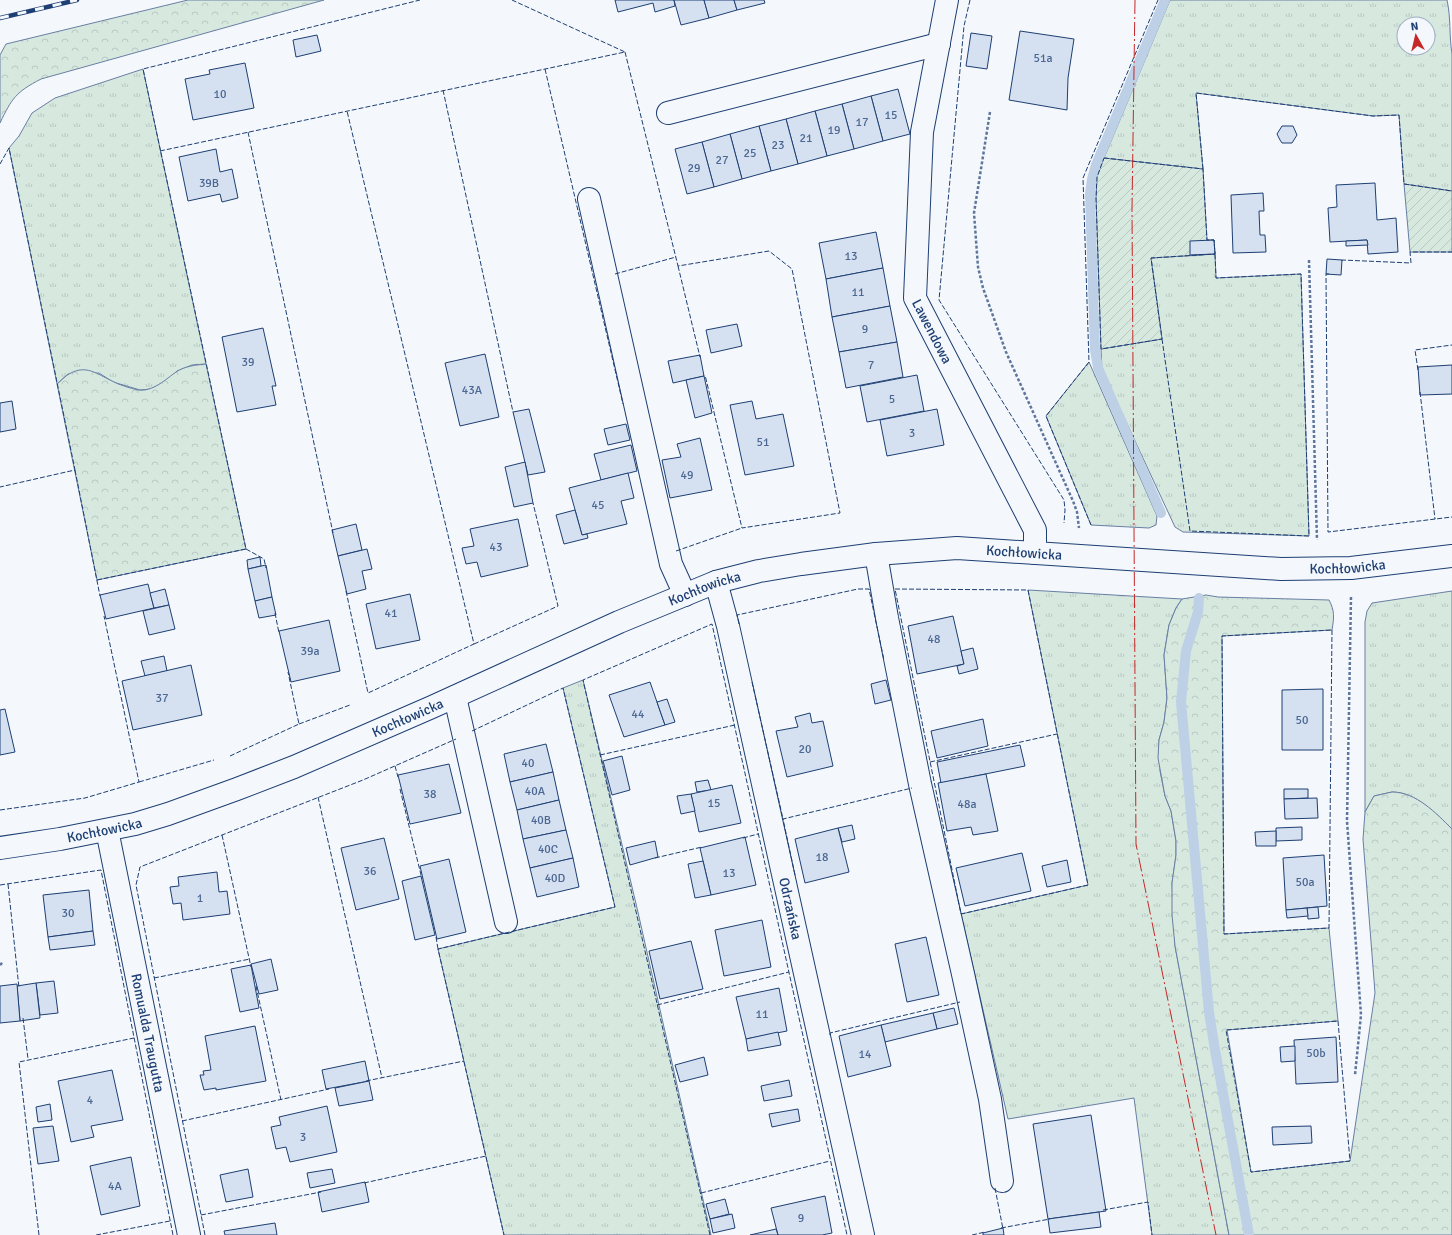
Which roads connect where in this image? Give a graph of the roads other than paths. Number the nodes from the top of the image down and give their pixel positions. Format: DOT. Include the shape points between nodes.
graph roads {
  1 [pos="947,0"];
  2 [pos="938,44"];
  3 [pos="668,113"];
  4 [pos="589,199"];
  5 [pos="1034,553"];
  6 [pos="876,554"];
  7 [pos="1452,556"];
  8 [pos="716,582"];
  9 [pos="685,595"];
  10 [pos="455,697"];
  11 [pos="107,830"];
  12 [pos="0,848"];
  13 [pos="506,922"];
  14 [pos="1002,1181"];
  15 [pos="189,1235"];
  16 [pos="863,1235"];
  1 -- 2 [label="street, Lawendowa"];
  2 -- 3 [label="street"];
  2 -- 5 [label="street, Lawendowa" via="922,132 915,298 1034,530"];
  4 -- 9 [label="street" via="670,564"];
  5 -- 6 [label="street, Kochłowicka" via="956,548"];
  5 -- 7 [label="street, Kochłowicka" via="1318,569 1403,563"];
  6 -- 8 [label="street, Kochłowicka" via="759,571"];
  6 -- 14 [label="street" via="920,784 990,1099"];
  8 -- 9 [label="street, Kochłowicka"];
  8 -- 16 [label="street, Odrzańska" via="730,634"];
  9 -- 10 [label="street, Kochłowicka" via="619,622"];
  10 -- 11 [label="street, Kochłowicka" via="237,790 168,814"];
  10 -- 13 [label="street"];
  11 -- 12 [label="street, Kochłowicka"];
  11 -- 15 [label="street, Romualda Traugutta"];
}
